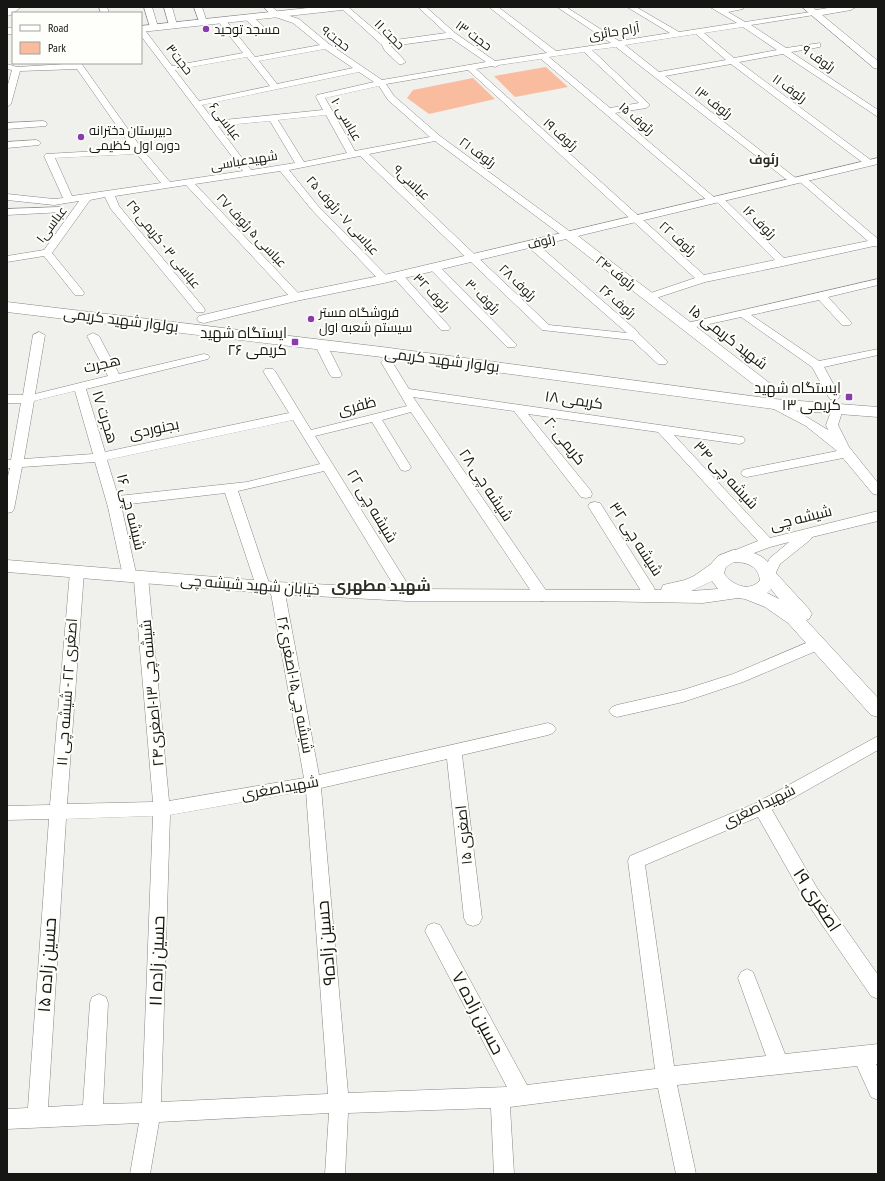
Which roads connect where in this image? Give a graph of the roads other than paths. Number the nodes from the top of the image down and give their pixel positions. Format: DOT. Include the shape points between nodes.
graph roads {
  1 [pos="16,7"];
  2 [pos="148,7"];
  3 [pos="168,7"];
  4 [pos="198,7"];
  5 [pos="268,7"];
  6 [pos="343,7"];
  7 [pos="422,7"];
  8 [pos="493,7"];
  9 [pos="561,7"];
  10 [pos="631,7"];
  11 [pos="740,7"];
  12 [pos="851,7"];
  13 [pos="718,9"];
  14 [pos="810,10"];
  15 [pos="7,13"];
  16 [pos="275,14"];
  17 [pos="248,17"];
  18 [pos="221,20"];
  19 [pos="203,22"];
  20 [pos="744,24"];
  21 [pos="173,25"];
  22 [pos="154,27"];
  23 [pos="142,30"];
  24 [pos="142,31"];
  25 [pos="697,31"];
  26 [pos="265,33"];
  27 [pos="452,35"];
  28 [pos="678,35"];
  29 [pos="151,44"];
  30 [pos="386,44"];
  31 [pos="618,44"];
  32 [pos="142,45"];
  33 [pos="817,45"];
  34 [pos="326,46"];
  35 [pos="586,49"];
  36 [pos="786,51"];
  37 [pos="554,54"];
  38 [pos="543,56"];
  39 [pos="251,57"];
  40 [pos="402,62"];
  41 [pos="732,62"];
  42 [pos="78,64"];
  43 [pos="496,64"];
  44 [pos="7,66"];
  45 [pos="878,66"];
  46 [pos="470,68"];
  47 [pos="16,69"];
  48 [pos="170,69"];
  49 [pos="359,69"];
  50 [pos="658,75"];
  51 [pos="381,83"];
  52 [pos="275,87"];
  53 [pos="320,97"];
  54 [pos="7,104"];
  55 [pos="197,104"];
  56 [pos="609,111"];
  57 [pos="328,112"];
  58 [pos="878,114"];
  59 [pos="273,118"];
  60 [pos="43,124"];
  61 [pos="212,124"];
  62 [pos="7,126"];
  63 [pos="437,138"];
  64 [pos="36,143"];
  65 [pos="7,145"];
  66 [pos="140,151"];
  67 [pos="357,153"];
  68 [pos="874,162"];
  69 [pos="301,165"];
  70 [pos="283,168"];
  71 [pos="249,173"];
  72 [pos="798,180"];
  73 [pos="188,182"];
  74 [pos="168,185"];
  75 [pos="109,194"];
  76 [pos="7,197"];
  77 [pos="86,198"];
  78 [pos="69,200"];
  79 [pos="716,200"];
  80 [pos="79,209"];
  81 [pos="7,212"];
  82 [pos="636,219"];
  83 [pos="568,235"];
  84 [pos="877,243"];
  85 [pos="531,244"];
  86 [pos="47,254"];
  87 [pos="473,258"];
  88 [pos="7,259"];
  89 [pos="783,263"];
  90 [pos="434,267"];
  91 [pos="398,276"];
  92 [pos="702,278"];
  93 [pos="384,280"];
  94 [pos="878,282"];
  95 [pos="78,293"];
  96 [pos="7,296"];
  97 [pos="821,296"];
  98 [pos="296,297"];
  99 [pos="649,297"];
  100 [pos="7,307"];
  101 [pos="665,309"];
  102 [pos="111,313"];
  103 [pos="743,314"];
  104 [pos="202,315"];
  105 [pos="846,323"];
  106 [pos="542,326"];
  107 [pos="687,326"];
  108 [pos="445,328"];
  109 [pos="39,335"];
  110 [pos="633,335"];
  111 [pos="93,336"];
  112 [pos="322,345"];
  113 [pos="512,345"];
  114 [pos="878,352"];
  115 [pos="204,357"];
  116 [pos="387,362"];
  117 [pos="662,362"];
  118 [pos="817,365"];
  119 [pos="270,371"];
  120 [pos="336,375"];
  121 [pos="115,378"];
  122 [pos="79,386"];
  123 [pos="404,392"];
  124 [pos="773,397"];
  125 [pos="7,399"];
  126 [pos="28,399"];
  127 [pos="878,399"];
  128 [pos="836,402"];
  129 [pos="414,408"];
  130 [pos="518,409"];
  131 [pos="878,412"];
  132 [pos="297,415"];
  133 [pos="375,418"];
  134 [pos="662,429"];
  135 [pos="309,434"];
  136 [pos="739,440"];
  137 [pos="845,451"];
  138 [pos="101,457"];
  139 [pos="12,463"];
  140 [pos="328,466"];
  141 [pos="405,467"];
  142 [pos="747,473"];
  143 [pos="230,488"];
  144 [pos="878,491"];
  145 [pos="586,494"];
  146 [pos="113,501"];
  147 [pos="595,506"];
  148 [pos="7,508"];
  149 [pos="878,516"];
  150 [pos="810,533"];
  151 [pos="766,543"];
  152 [pos="733,556"];
  153 [pos="7,566"];
  154 [pos="716,568"];
  155 [pos="76,572"];
  156 [pos="768,575"];
  157 [pos="135,576"];
  158 [pos="270,587"];
  159 [pos="648,590"];
  160 [pos="742,592"];
  161 [pos="407,595"];
  162 [pos="589,595"];
  163 [pos="542,596"];
  164 [pos="818,644"];
  165 [pos="878,706"];
  166 [pos="878,710"];
  167 [pos="617,711"];
  168 [pos="548,729"];
  169 [pos="878,742"];
  170 [pos="454,751"];
  171 [pos="313,783"];
  172 [pos="762,808"];
  173 [pos="162,809"];
  174 [pos="58,812"];
  175 [pos="7,813"];
  176 [pos="473,918"];
  177 [pos="434,931"];
  178 [pos="747,978"];
  179 [pos="878,990"];
  180 [pos="99,1002"];
  181 [pos="870,1055"];
  182 [pos="779,1065"];
  183 [pos="666,1077"];
  184 [pos="878,1090"];
  185 [pos="522,1095"];
  186 [pos="500,1098"];
  187 [pos="339,1103"];
  188 [pos="151,1113"];
  189 [pos="92,1115"];
  190 [pos="37,1118"];
  191 [pos="7,1119"];
  192 [pos="140,1174"];
  193 [pos="335,1174"];
  194 [pos="504,1174"];
  195 [pos="686,1174"];
  1 -- 15 [label="main road"];
  2 -- 22 [label="street"];
  3 -- 21 [label="street"];
  4 -- 19 [label="street"];
  5 -- 16 [label="street"];
  6 -- 16 [label="street"];
  6 -- 30 [label="street, حجت ۱۱"];
  7 -- 27 [label="street, حجت ۱۳"];
  8 -- 37 [label="street"];
  9 -- 31 [label="street, رئوف ۱۳"];
  10 -- 28 [label="street"];
  11 -- 13 [label="street"];
  12 -- 14 [label="street, آرام حائری"];
  13 -- 20 [label="street, رئوف ۹"];
  14 -- 20 [label="street, آرام حائری"];
  14 -- 45 [label="street"];
  16 -- 17 [label="street"];
  16 -- 34 [label="street, حجت۹" via="296,21"];
  17 -- 18 [label="street"];
  17 -- 26 [label="street"];
  18 -- 19 [label="street"];
  18 -- 39 [label="street"];
  19 -- 21 [label="street"];
  20 -- 25 [label="street, آرام حائری"];
  20 -- 36 [label="street, رئوف ۹"];
  21 -- 22 [label="street"];
  22 -- 23 [label="street"];
  24 -- 29 [label="street, حجت۳"];
  25 -- 28 [label="street, آرام حائری"];
  25 -- 41 [label="street, رئوف ۱۱"];
  27 -- 30 [label="street"];
  27 -- 43 [label="street, حجت ۱۳"];
  28 -- 31 [label="street, آرام حائری"];
  29 -- 32 [label="street"];
  29 -- 48 [label="street, حجت۳"];
  30 -- 40 [label="street, حجت ۱۱"];
  31 -- 35 [label="street, آرام حائری"];
  31 -- 50 [label="street, رئوف ۱۳"];
  33 -- 36 [label="street"];
  34 -- 39 [label="street"];
  34 -- 49 [label="street, حجت۹"];
  35 -- 37 [label="street, آرام حائری"];
  35 -- 56 [label="street" via="646,105"];
  36 -- 41 [label="street"];
  36 -- 58 [label="street, رئوف ۹"];
  37 -- 38 [label="street, آرام حائری"];
  38 -- 43 [label="street, آرام حائری"];
  38 -- 56 [label="street, رئوف ۱۵"];
  39 -- 48 [label="street"];
  39 -- 52 [label="street"];
  41 -- 50 [label="street"];
  41 -- 68 [label="street, رئوف ۱۱"];
  42 -- 47 [label="street"];
  42 -- 66 [label="street"];
  43 -- 46 [label="street, آرام حائری"];
  44 -- 47 [label="street"];
  46 -- 51 [label="street, آرام حائری"];
  46 -- 82 [label="street, رئوف ۱۹"];
  47 -- 54 [label="street"];
  48 -- 55 [label="street, حجت۳"];
  49 -- 51 [label="street, حجت۹"];
  49 -- 52 [label="street"];
  50 -- 72 [label="street, رئوف ۱۳"];
  51 -- 53 [label="street, آرام حائری"];
  51 -- 63 [label="street, رئوف ۲۱" via="391,98"];
  52 -- 55 [label="street"];
  53 -- 57 [label="street, عباسی ۱۰"];
  55 -- 61 [label="street, عباسی۶"];
  56 -- 79 [label="street, رئوف ۱۵"];
  57 -- 59 [label="street"];
  57 -- 67 [label="street, عباسی ۱۰"];
  59 -- 61 [label="street"];
  59 -- 69 [label="street"];
  60 -- 62 [label="street"];
  61 -- 71 [label="street, عباسی۶"];
  63 -- 67 [label="street, شهیدعباسی"];
  63 -- 83 [label="street, رئوف ۲۱"];
  64 -- 65 [label="street"];
  66 -- 74 [label="street"];
  66 -- 78 [label="street" via="49,156"];
  67 -- 69 [label="street, شهیدعباسی"];
  67 -- 87 [label="street, عباسی۹"];
  68 -- 72 [label="street, رئوف"];
  69 -- 70 [label="street, شهیدعباسی"];
  70 -- 71 [label="street, شهیدعباسی"];
  70 -- 93 [label="street, عباسی ۷ - رئوف ۲۵" via="315,208"];
  71 -- 73 [label="street, شهیدعباسی"];
  72 -- 79 [label="street, رئوف"];
  72 -- 84 [label="street, رئوف ۱۳"];
  73 -- 74 [label="street, شهیدعباسی"];
  73 -- 98 [label="street, عباسی ۵ رئوف ۲۷"];
  74 -- 75 [label="street, شهیدعباسی"];
  75 -- 77 [label="street, شهیدعباسی"];
  75 -- 104 [label="street, عباسی ۳ - کریمی ۲۹" via="114,207"];
  76 -- 78 [label="street, شهیدعباسی" via="54,202"];
  77 -- 78 [label="street, شهیدعباسی"];
  77 -- 80 [label="street, عباسی۱"];
  79 -- 82 [label="street, رئوف"];
  79 -- 89 [label="street, رئوف ۱۶"];
  80 -- 81 [label="street"];
  80 -- 86 [label="street, عباسی۱"];
  82 -- 83 [label="street, رئوف"];
  82 -- 92 [label="street, رئوف ۲۲"];
  83 -- 85 [label="street, رئوف"];
  83 -- 99 [label="street, رئوف ۲۴"];
  84 -- 89 [label="street"];
  85 -- 87 [label="street, رئوف"];
  85 -- 110 [label="street, رئوف ۲۶"];
  86 -- 88 [label="street, عباسی۱"];
  86 -- 95 [label="street"];
  87 -- 90 [label="street, رئوف"];
  87 -- 106 [label="street, رئوف ۲۸"];
  89 -- 92 [label="street"];
  90 -- 91 [label="street, رئوف"];
  90 -- 113 [label="street, رئوف ۳۰"];
  91 -- 93 [label="street, رئوف"];
  91 -- 108 [label="street, رئوف ۳۲"];
  92 -- 99 [label="street"];
  93 -- 98 [label="street, رئوف"];
  94 -- 97 [label="street"];
  96 -- 102 [label="main road, بولوار شهید کریمی"];
  97 -- 103 [label="street"];
  97 -- 105 [label="street"];
  98 -- 104 [label="street, رئوف"];
  99 -- 101 [label="street, رئوف ۲۴"];
  100 -- 102 [label="main road, بولوار شهید کریمی"];
  101 -- 107 [label="street, شهید کریمی ۱۵"];
  102 -- 104 [label="main road, بولوار شهید کریمی"];
  102 -- 112 [label="main road, بولوار شهید کریمی"];
  103 -- 107 [label="street"];
  103 -- 118 [label="street"];
  104 -- 124 [label="main road, بولوار شهید کریمی" via="515,357"];
  106 -- 110 [label="street, رئوف ۲۶" via="550,330 630,337"];
  107 -- 124 [label="street, شهید کریمی ۱۵"];
  109 -- 126 [label="street"];
  110 -- 117 [label="street"];
  111 -- 121 [label="street"];
  112 -- 120 [label="street"];
  112 -- 124 [label="main road, بولوار شهید کریمی"];
  114 -- 118 [label="street"];
  115 -- 121 [label="street, هجرت"];
  116 -- 123 [label="street, شیشه چی ۲۸"];
  118 -- 128 [label="street"];
  119 -- 132 [label="street, شیشه چی ۲۲"];
  121 -- 122 [label="street, هجرت"];
  122 -- 126 [label="street, هجرت"];
  122 -- 138 [label="street, هجرت ۱۷"];
  123 -- 129 [label="street, شیشه چی ۲۸"];
  123 -- 130 [label="street, کریمی ۱۸"];
  124 -- 128 [label="main road, بولوار شهید کریمی"];
  124 -- 137 [label="street" via="824,431"];
  125 -- 126 [label="street, هجرت"];
  126 -- 139 [label="street"];
  127 -- 128 [label="main road, بولوار شهید کریمی"];
  128 -- 131 [label="main road, بولوار شهید کریمی"];
  128 -- 137 [label="street" via="832,425"];
  129 -- 133 [label="street, ظفری"];
  129 -- 163 [label="street, شیشه چی ۲۸"];
  130 -- 134 [label="street, کریمی ۱۸"];
  130 -- 145 [label="street, کریمی ۲۰"];
  132 -- 135 [label="street, شیشه چی ۲۲"];
  132 -- 138 [label="street, بجنوردی"];
  133 -- 135 [label="street, ظفری"];
  133 -- 141 [label="street"];
  134 -- 136 [label="street, کریمی ۱۸"];
  134 -- 151 [label="street, شیشه چی ۳۴"];
  135 -- 140 [label="street, شیشه چی ۲۲"];
  137 -- 142 [label="street"];
  137 -- 144 [label="street"];
  138 -- 139 [label="street, بجنوردی"];
  138 -- 146 [label="street, شیشه چی ۱۶"];
  139 -- 148 [label="street"];
  140 -- 143 [label="street"];
  140 -- 161 [label="street, شیشه چی ۲۲"];
  143 -- 146 [label="street"];
  143 -- 158 [label="street, شیشه چی۱۵-اصغری۲۶"];
  146 -- 157 [label="street, شیشه چی ۱۶"];
  147 -- 159 [label="street, شیشه چی ۳۲"];
  149 -- 150 [label="street, شیشه چی"];
  150 -- 151 [label="street, شیشه چی"];
  150 -- 156 [label="street" via="775,561"];
  151 -- 152 [label="street, شیشه چی"];
  152 -- 154 [label="street" via="722,560"];
  152 -- 156 [label="street" via="752,559 763,566"];
  153 -- 155 [label="street, خیابان شهید شیشه چی"];
  154 -- 159 [label="street, خیابان شهید شیشه چی" via="689,586"];
  154 -- 160 [label="street" via="721,582 732,590"];
  155 -- 157 [label="street, خیابان شهید شیشه چی"];
  155 -- 174 [label="street, اصغری ۲۲ - شیشه چی ۱۱"];
  156 -- 160 [label="street" via="763,588 758,591"];
  156 -- 165 [label="street" via="833,648"];
  157 -- 158 [label="street, خیابان شهید شیشه چی"];
  157 -- 173 [label="street, شیشه چی ۱۳-اصغری۲۴"];
  158 -- 161 [label="street, خیابان شهید شیشه چی"];
  158 -- 171 [label="street, شیشه چی۱۵-اصغری۲۶"];
  159 -- 162 [label="street, خیابان شهید شیشه چی"];
  160 -- 162 [label="street, خیابان شهید شیشه چی" via="703,597"];
  160 -- 164 [label="street" via="765,598 782,608"];
  161 -- 163 [label="street, خیابان شهید شیشه چی"];
  162 -- 163 [label="street, خیابان شهید شیشه چی"];
  164 -- 166 [label="street"];
  164 -- 167 [label="street" via="738,678 697,692"];
  168 -- 170 [label="street, شهیداصغری"];
  169 -- 172 [label="street, شهیداصغری"];
  170 -- 171 [label="street, شهیداصغری"];
  170 -- 176 [label="street, اصغری ۱۵"];
  171 -- 173 [label="street, شهیداصغری"];
  171 -- 187 [label="street, حسین زاده۹"];
  172 -- 179 [label="street, اصغری ۱۹" via="811,894"];
  172 -- 183 [label="street, شهیداصغری" via="636,861"];
  173 -- 174 [label="street, شهیداصغری"];
  173 -- 188 [label="street, حسین زاده ۱۱"];
  174 -- 175 [label="street, شهیداصغری"];
  174 -- 190 [label="street, حسین زاده ۱۵"];
  177 -- 185 [label="street, حسین زاده ۷"];
  178 -- 182 [label="street"];
  180 -- 189 [label="street"];
  181 -- 182 [label="street"];
  181 -- 184 [label="street"];
  182 -- 183 [label="street"];
  183 -- 185 [label="street"];
  183 -- 195 [label="street"];
  185 -- 186 [label="street"];
  186 -- 187 [label="street"];
  186 -- 194 [label="street"];
  187 -- 188 [label="street"];
  187 -- 193 [label="street, حسین زاده۹"];
  188 -- 189 [label="street"];
  188 -- 192 [label="street, حسین زاده ۱۱"];
  189 -- 190 [label="street"];
  190 -- 191 [label="street"];
}
